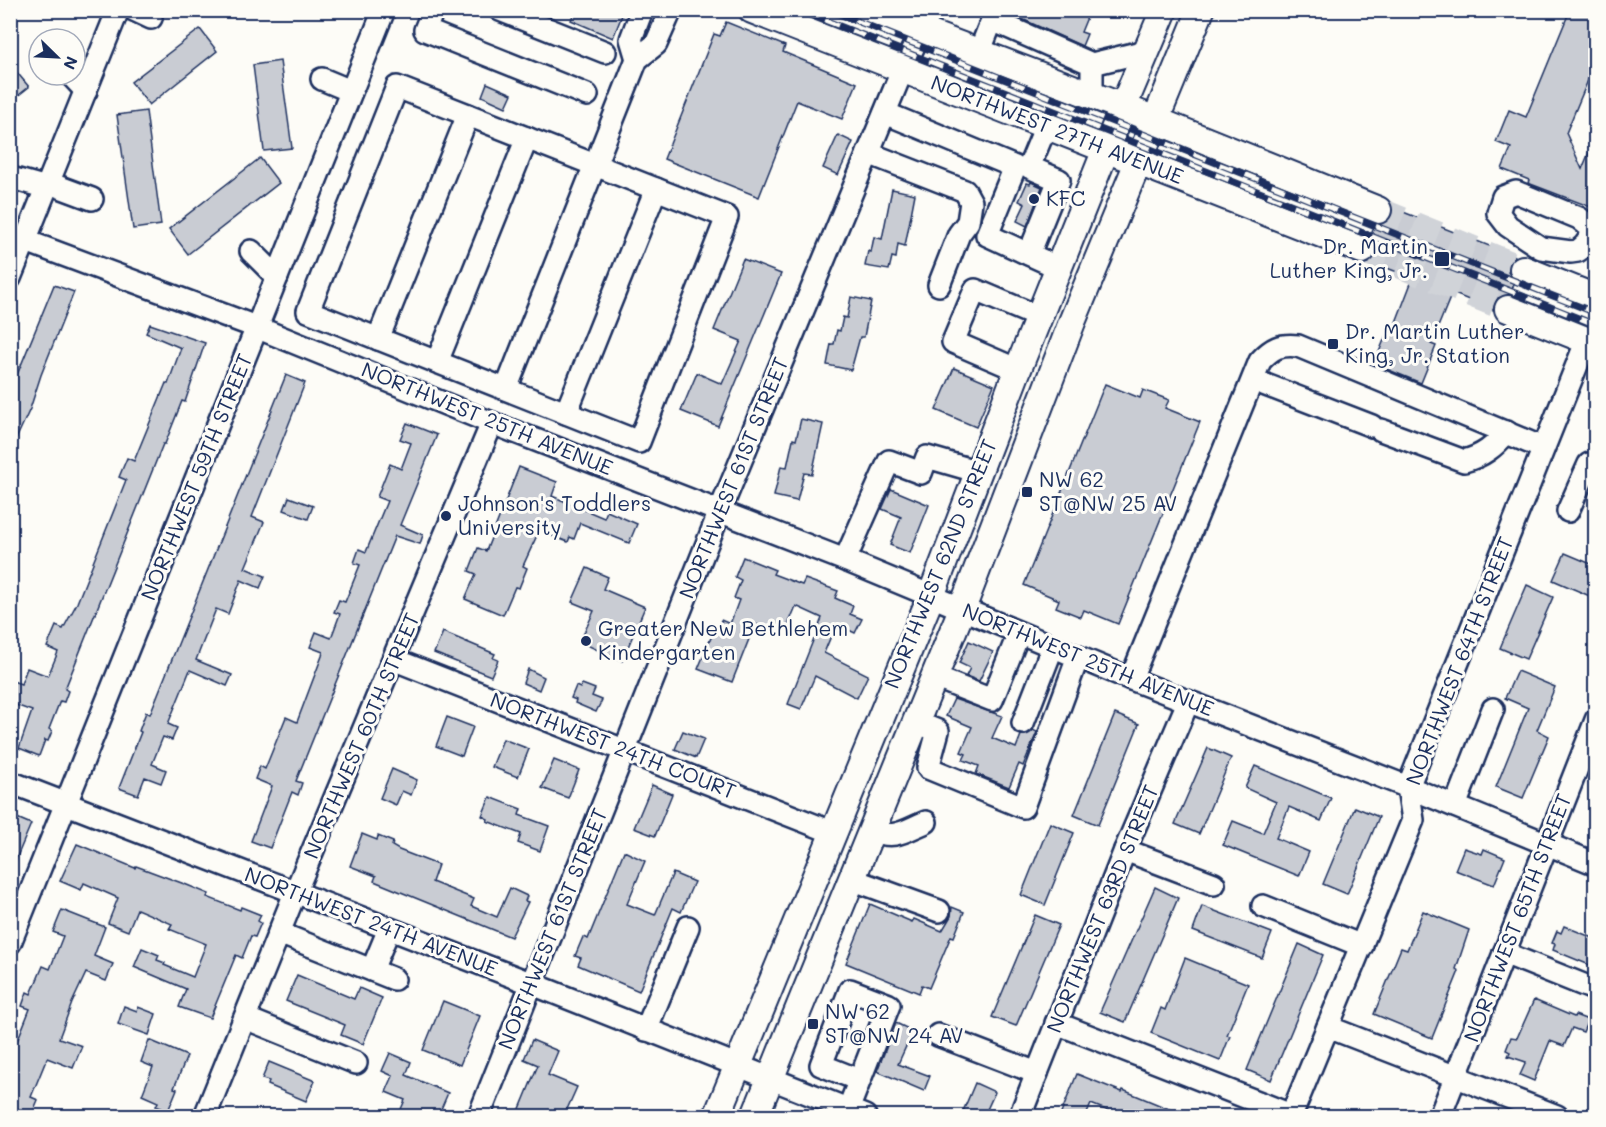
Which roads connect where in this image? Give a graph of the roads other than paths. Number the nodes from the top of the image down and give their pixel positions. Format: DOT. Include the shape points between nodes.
graph roads {
  1 [pos="118,10"];
  2 [pos="384,10"];
  3 [pos="433,10"];
  4 [pos="500,10"];
  5 [pos="642,10"];
  6 [pos="671,10"];
  7 [pos="752,10"];
  8 [pos="867,10"];
  9 [pos="1164,10"];
  10 [pos="1201,10"];
  11 [pos="989,15"];
  12 [pos="533,16"];
  13 [pos="927,21"];
  14 [pos="1146,51"];
  15 [pos="605,52"];
  16 [pos="979,53"];
  17 [pos="637,59"];
  18 [pos="1092,64"];
  19 [pos="902,70"];
  20 [pos="322,79"];
  21 [pos="82,87"];
  22 [pos="86,91"];
  23 [pos="351,92"];
  24 [pos="587,95"];
  25 [pos="1092,95"];
  26 [pos="1123,107"];
  27 [pos="885,113"];
  28 [pos="468,115"];
  29 [pos="1154,120"];
  30 [pos="1046,126"];
  31 [pos="527,138"];
  32 [pos="1106,149"];
  33 [pos="868,153"];
  34 [pos="1138,161"];
  35 [pos="596,166"];
  36 [pos="1022,167"];
  37 [pos="15,179"];
  38 [pos="48,185"];
  39 [pos="656,189"];
  40 [pos="92,199"];
  41 [pos="1378,210"];
  42 [pos="18,238"];
  43 [pos="1541,248"];
  44 [pos="1362,250"];
  45 [pos="250,251"];
  46 [pos="1029,254"];
  47 [pos="1059,267"];
  48 [pos="1527,270"];
  49 [pos="277,276"];
  50 [pos="10,278"];
  51 [pos="939,285"];
  52 [pos="1596,298"];
  53 [pos="1508,309"];
  54 [pos="1039,318"];
  55 [pos="256,327"];
  56 [pos="378,339"];
  57 [pos="1593,340"];
  58 [pos="437,362"];
  59 [pos="1018,370"];
  60 [pos="1253,380"];
  61 [pos="506,389"];
  62 [pos="566,413"];
  63 [pos="492,423"];
  64 [pos="1507,432"];
  65 [pos="1543,448"];
  66 [pos="1596,467"];
  67 [pos="979,472"];
  68 [pos="867,482"];
  69 [pos="720,511"];
  70 [pos="1569,511"];
  71 [pos="841,559"];
  72 [pos="931,596"];
  73 [pos="962,609"];
  74 [pos="1019,633"];
  75 [pos="1053,646"];
  76 [pos="1078,657"];
  77 [pos="394,660"];
  78 [pos="934,677"];
  79 [pos="1131,679"];
  80 [pos="1188,702"];
  81 [pos="1493,709"];
  82 [pos="1596,720"];
  83 [pos="916,722"];
  84 [pos="1023,723"];
  85 [pos="624,750"];
  86 [pos="10,782"];
  87 [pos="1408,787"];
  88 [pos="67,804"];
  89 [pos="1455,806"];
  90 [pos="926,822"];
  91 [pos="871,831"];
  92 [pos="832,832"];
  93 [pos="1547,843"];
  94 [pos="1125,850"];
  95 [pos="1596,864"];
  96 [pos="851,879"];
  97 [pos="1214,884"];
  98 [pos="295,893"];
  99 [pos="1263,906"];
  100 [pos="939,911"];
  101 [pos="688,927"];
  102 [pos="389,929"];
  103 [pos="279,933"];
  104 [pos="10,943"];
  105 [pos="1362,946"];
  106 [pos="1504,953"];
  107 [pos="372,970"];
  108 [pos="394,979"];
  109 [pos="530,983"];
  110 [pos="1596,990"];
  111 [pos="244,1018"];
  112 [pos="1056,1023"];
  113 [pos="1328,1027"];
  114 [pos="646,1030"];
  115 [pos="938,1035"];
  116 [pos="356,1063"];
  117 [pos="736,1066"];
  118 [pos="1037,1073"];
  119 [pos="1456,1077"];
  120 [pos="769,1079"];
  121 [pos="859,1080"];
  122 [pos="856,1113"];
  123 [pos="205,1116"];
  124 [pos="479,1116"];
  125 [pos="717,1116"];
  126 [pos="755,1116"];
  127 [pos="1020,1116"];
  128 [pos="1291,1116"];
  129 [pos="1440,1116"];
  130 [pos="1557,1116"];
  1 -- 22 [label="street"];
  2 -- 23 [label="street, NORTHWEST 59TH STREET"];
  3 -- 24 [label="street" via="425,30"];
  4 -- 12 [label="street"];
  5 -- 17 [label="street" via="631,39"];
  6 -- 17 [label="street" via="656,44"];
  7 -- 19 [label="main road, NORTHWEST 27TH AVENUE"];
  8 -- 13 [label="main road, NORTHWEST 27TH AVENUE"];
  9 -- 14 [label="main road, NORTHWEST 62ND STREET"];
  10 -- 29 [label="main road, NORTHWEST 62ND STREET"];
  11 -- 16 [label="street"];
  11 -- 18 [label="street"];
  12 -- 15 [label="street"];
  13 -- 16 [label="main road, NORTHWEST 27TH AVENUE"];
  13 -- 19 [label="street, NORTHWEST 61ST STREET"];
  14 -- 18 [label="street"];
  14 -- 26 [label="main road, NORTHWEST 62ND STREET"];
  16 -- 25 [label="main road, NORTHWEST 27TH AVENUE"];
  17 -- 35 [label="street"];
  18 -- 25 [label="street"];
  19 -- 27 [label="street, NORTHWEST 61ST STREET"];
  19 -- 30 [label="main road, NORTHWEST 27TH AVENUE"];
  20 -- 23 [label="street"];
  21 -- 22 [label="street"];
  22 -- 38 [label="street"];
  23 -- 49 [label="street, NORTHWEST 59TH STREET"];
  25 -- 26 [label="main road, NORTHWEST 27TH AVENUE"];
  26 -- 29 [label="main road, NORTHWEST 27TH AVENUE"];
  26 -- 32 [label="main road, NORTHWEST 62ND STREET"];
  27 -- 33 [label="street, NORTHWEST 61ST STREET"];
  27 -- 36 [label="street"];
  28 -- 31 [label="street"];
  28 -- 56 [label="street"];
  28 -- 56 [label="street" via="397,87 308,311"];
  29 -- 34 [label="main road, NORTHWEST 62ND STREET"];
  29 -- 41 [label="main road, NORTHWEST 27TH AVENUE"];
  30 -- 32 [label="main road, NORTHWEST 27TH AVENUE"];
  30 -- 36 [label="street"];
  31 -- 35 [label="street"];
  31 -- 58 [label="street"];
  32 -- 34 [label="main road, NORTHWEST 27TH AVENUE"];
  32 -- 47 [label="main road, NORTHWEST 62ND STREET"];
  33 -- 51 [label="street" via="966,190 971,202 968,222 959,234"];
  33 -- 69 [label="street, NORTHWEST 61ST STREET"];
  34 -- 44 [label="main road, NORTHWEST 27TH AVENUE"];
  34 -- 73 [label="main road, NORTHWEST 62ND STREET"];
  35 -- 39 [label="street"];
  35 -- 61 [label="street"];
  36 -- 46 [label="street" via="1059,180"];
  36 -- 46 [label="street" via="987,235"];
  37 -- 38 [label="street"];
  38 -- 40 [label="street"];
  38 -- 42 [label="street"];
  39 -- 62 [label="street"];
  39 -- 62 [label="street" via="727,217 639,442"];
  42 -- 50 [label="street"];
  42 -- 55 [label="street, NORTHWEST 25TH AVENUE"];
  43 -- 48 [label="street"];
  45 -- 49 [label="street"];
  46 -- 47 [label="street"];
  47 -- 54 [label="main road, NORTHWEST 62ND STREET"];
  48 -- 52 [label="main road"];
  49 -- 55 [label="street, NORTHWEST 59TH STREET"];
  53 -- 57 [label="main road"];
  54 -- 59 [label="main road, NORTHWEST 62ND STREET"];
  54 -- 59 [label="street" via="975,290 953,342"];
  55 -- 63 [label="street, NORTHWEST 25TH AVENUE"];
  55 -- 88 [label="street, NORTHWEST 59TH STREET"];
  56 -- 58 [label="street"];
  57 -- 65 [label="street, NORTHWEST 64TH STREET"];
  58 -- 61 [label="street"];
  59 -- 67 [label="main road, NORTHWEST 62ND STREET"];
  60 -- 64 [label="street" via="1464,461 1491,450"];
  60 -- 64 [label="street" via="1260,361 1270,351 1283,345 1298,346"];
  60 -- 79 [label="street"];
  61 -- 62 [label="street"];
  63 -- 69 [label="street, NORTHWEST 25TH AVENUE"];
  63 -- 77 [label="street, NORTHWEST 60TH STREET"];
  64 -- 65 [label="street"];
  65 -- 87 [label="street, NORTHWEST 64TH STREET"];
  66 -- 70 [label="street" via="1589,464"];
  67 -- 71 [label="street" via="927,457 921,474 889,461"];
  67 -- 72 [label="main road, NORTHWEST 62ND STREET"];
  68 -- 71 [label="street"];
  69 -- 71 [label="street, NORTHWEST 25TH AVENUE"];
  69 -- 85 [label="street, NORTHWEST 61ST STREET"];
  71 -- 72 [label="street, NORTHWEST 25TH AVENUE"];
  72 -- 73 [label="street, NORTHWEST 25TH AVENUE"];
  72 -- 92 [label="main road, NORTHWEST 62ND STREET"];
  73 -- 74 [label="street, NORTHWEST 25TH AVENUE"];
  73 -- 78 [label="main road, NORTHWEST 62ND STREET"];
  74 -- 75 [label="street, NORTHWEST 25TH AVENUE"];
  74 -- 78 [label="street" via="992,700"];
  75 -- 76 [label="street, NORTHWEST 25TH AVENUE"];
  75 -- 84 [label="street"];
  76 -- 79 [label="street, NORTHWEST 25TH AVENUE"];
  76 -- 83 [label="street" via="1023,807 927,768 938,731"];
  77 -- 85 [label="street, NORTHWEST 24TH COURT"];
  77 -- 98 [label="street, NORTHWEST 60TH STREET"];
  78 -- 83 [label="main road, NORTHWEST 62ND STREET"];
  79 -- 80 [label="street, NORTHWEST 25TH AVENUE"];
  80 -- 87 [label="street, NORTHWEST 25TH AVENUE"];
  80 -- 94 [label="street, NORTHWEST 63RD STREET"];
  81 -- 89 [label="street"];
  82 -- 93 [label="street, NORTHWEST 65TH STREET"];
  83 -- 91 [label="main road, NORTHWEST 62ND STREET"];
  85 -- 92 [label="street, NORTHWEST 24TH COURT"];
  85 -- 109 [label="street, NORTHWEST 61ST STREET"];
  86 -- 88 [label="street, NORTHWEST 24TH AVENUE"];
  87 -- 89 [label="street, NORTHWEST 25TH AVENUE"];
  87 -- 105 [label="street, NORTHWEST 64TH STREET" via="1413,820"];
  88 -- 98 [label="street, NORTHWEST 24TH AVENUE"];
  88 -- 104 [label="street, NORTHWEST 59TH STREET"];
  89 -- 93 [label="street, NORTHWEST 25TH AVENUE"];
  90 -- 91 [label="street" via="896,835"];
  91 -- 96 [label="main road, NORTHWEST 62ND STREET"];
  92 -- 117 [label="main road, NORTHWEST 62ND STREET"];
  93 -- 95 [label="street, NORTHWEST 25TH AVENUE"];
  93 -- 106 [label="street, NORTHWEST 65TH STREET"];
  94 -- 97 [label="street"];
  94 -- 112 [label="street, NORTHWEST 63RD STREET"];
  96 -- 100 [label="street"];
  96 -- 120 [label="main road, NORTHWEST 62ND STREET"];
  98 -- 102 [label="street, NORTHWEST 24TH AVENUE"];
  98 -- 103 [label="street, NORTHWEST 60TH STREET"];
  99 -- 105 [label="street"];
  101 -- 114 [label="street"];
  102 -- 107 [label="street"];
  102 -- 109 [label="street, NORTHWEST 24TH AVENUE"];
  103 -- 107 [label="street"];
  103 -- 111 [label="street, NORTHWEST 60TH STREET"];
  105 -- 113 [label="street, NORTHWEST 64TH STREET"];
  106 -- 110 [label="street"];
  106 -- 119 [label="street, NORTHWEST 65TH STREET"];
  107 -- 108 [label="street"];
  109 -- 114 [label="street, NORTHWEST 24TH AVENUE"];
  109 -- 124 [label="street, NORTHWEST 61ST STREET"];
  111 -- 116 [label="street"];
  111 -- 123 [label="street, NORTHWEST 60TH STREET"];
  112 -- 118 [label="street, NORTHWEST 63RD STREET"];
  112 -- 128 [label="street"];
  113 -- 119 [label="street"];
  113 -- 128 [label="street, NORTHWEST 64TH STREET"];
  114 -- 117 [label="street, NORTHWEST 24TH AVENUE"];
  115 -- 118 [label="street"];
  117 -- 120 [label="street, NORTHWEST 24TH AVENUE"];
  117 -- 125 [label="main road, NORTHWEST 62ND STREET"];
  118 -- 127 [label="street, NORTHWEST 63RD STREET"];
  119 -- 129 [label="street, NORTHWEST 65TH STREET"];
  119 -- 130 [label="street"];
  120 -- 122 [label="street, NORTHWEST 24TH AVENUE"];
  120 -- 126 [label="main road, NORTHWEST 62ND STREET"];
  121 -- 122 [label="street"];
}
